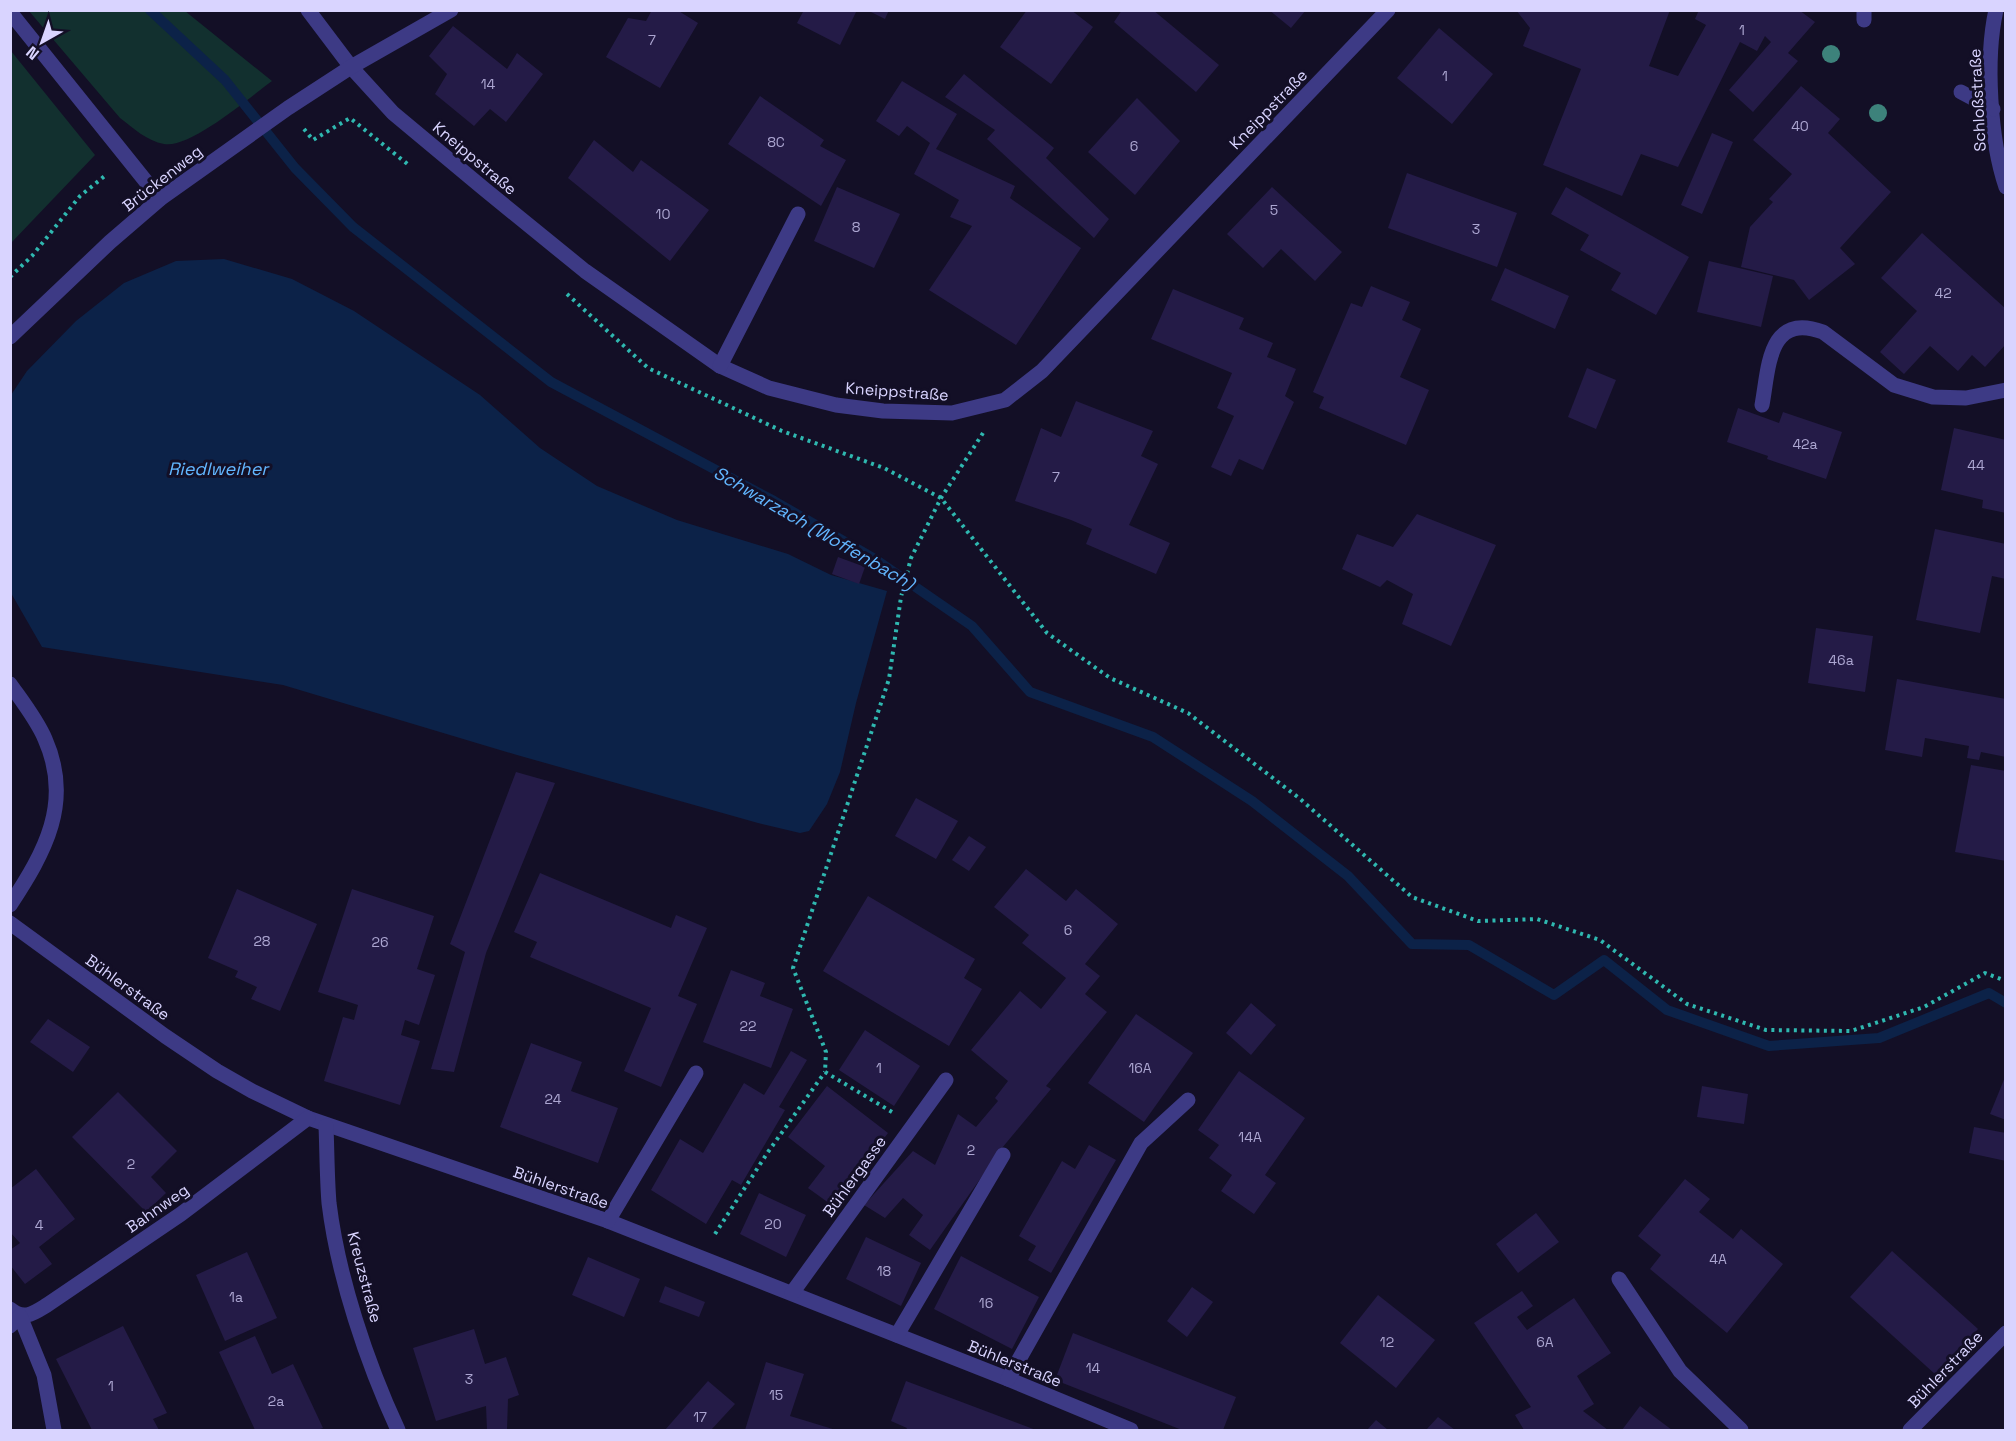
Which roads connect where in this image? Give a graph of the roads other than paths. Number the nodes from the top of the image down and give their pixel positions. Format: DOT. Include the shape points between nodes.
graph roads {
  1 [pos="308,10"];
  2 [pos="451,10"];
  3 [pos="1388,10"];
  4 [pos="1996,10"];
  5 [pos="10,12"];
  6 [pos="351,68"];
  7 [pos="1960,92"];
  8 [pos="1993,109"];
  9 [pos="2006,187"];
  10 [pos="160,199"];
  11 [pos="798,214"];
  12 [pos="10,337"];
  13 [pos="720,366"];
  14 [pos="2006,390"];
  15 [pos="1762,405"];
  16 [pos="10,684"];
  17 [pos="10,905"];
  18 [pos="10,923"];
  19 [pos="696,1072"];
  20 [pos="946,1080"];
  21 [pos="1188,1100"];
  22 [pos="308,1118"];
  23 [pos="326,1126"];
  24 [pos="1003,1155"];
  25 [pos="608,1221"];
  26 [pos="1619,1279"];
  27 [pos="792,1293"];
  28 [pos="14,1317"];
  29 [pos="2006,1333"];
  30 [pos="897,1335"];
  31 [pos="1008,1379"];
  32 [pos="54,1431"];
  33 [pos="398,1431"];
  34 [pos="1131,1431"];
  35 [pos="1741,1431"];
  36 [pos="1910,1431"];
  1 -- 6 [label="street, Kneippstraße"];
  2 -- 6 [label="street, Brückenweg"];
  3 -- 13 [label="street, Kneippstraße" via="1074,339 1005,400 952,413 883,411 836,405 770,388"];
  4 -- 8 [label="street, Schloßstraße" via="1990,63"];
  5 -- 10 [label="street"];
  6 -- 10 [label="street, Brückenweg"];
  6 -- 13 [label="street, Kneippstraße" via="393,113 585,271"];
  7 -- 8 [label="street"];
  8 -- 9 [label="street, Schloßstraße" via="1995,141"];
  10 -- 12 [label="street, Brückenweg"];
  11 -- 13 [label="street"];
  14 -- 15 [label="street" via="1966,399 1933,397 1894,385 1823,332 1793,328 1782,334 1773,349"];
  16 -- 17 [label="street" via="45,738 57,790 57,805 43,848"];
  18 -- 22 [label="street, Bühlerstraße" via="217,1071"];
  19 -- 25 [label="street"];
  20 -- 27 [label="street, Bühlergasse"];
  21 -- 31 [label="street" via="1141,1143"];
  22 -- 23 [label="street, Bühlerstraße"];
  22 -- 28 [label="street, Bahnweg" via="181,1214 47,1305 32,1314"];
  23 -- 25 [label="street, Bühlerstraße"];
  23 -- 33 [label="street, Kreuzstraße" via="330,1204 340,1260 367,1351"];
  24 -- 30 [label="street"];
  25 -- 27 [label="street, Bühlerstraße"];
  26 -- 35 [label="street" via="1680,1371"];
  27 -- 30 [label="street, Bühlerstraße"];
  28 -- 32 [label="street, Bahnweg" via="44,1375"];
  29 -- 36 [label="street, Bühlerstraße"];
  30 -- 31 [label="street, Bühlerstraße"];
  31 -- 34 [label="street, Bühlerstraße"];
}
